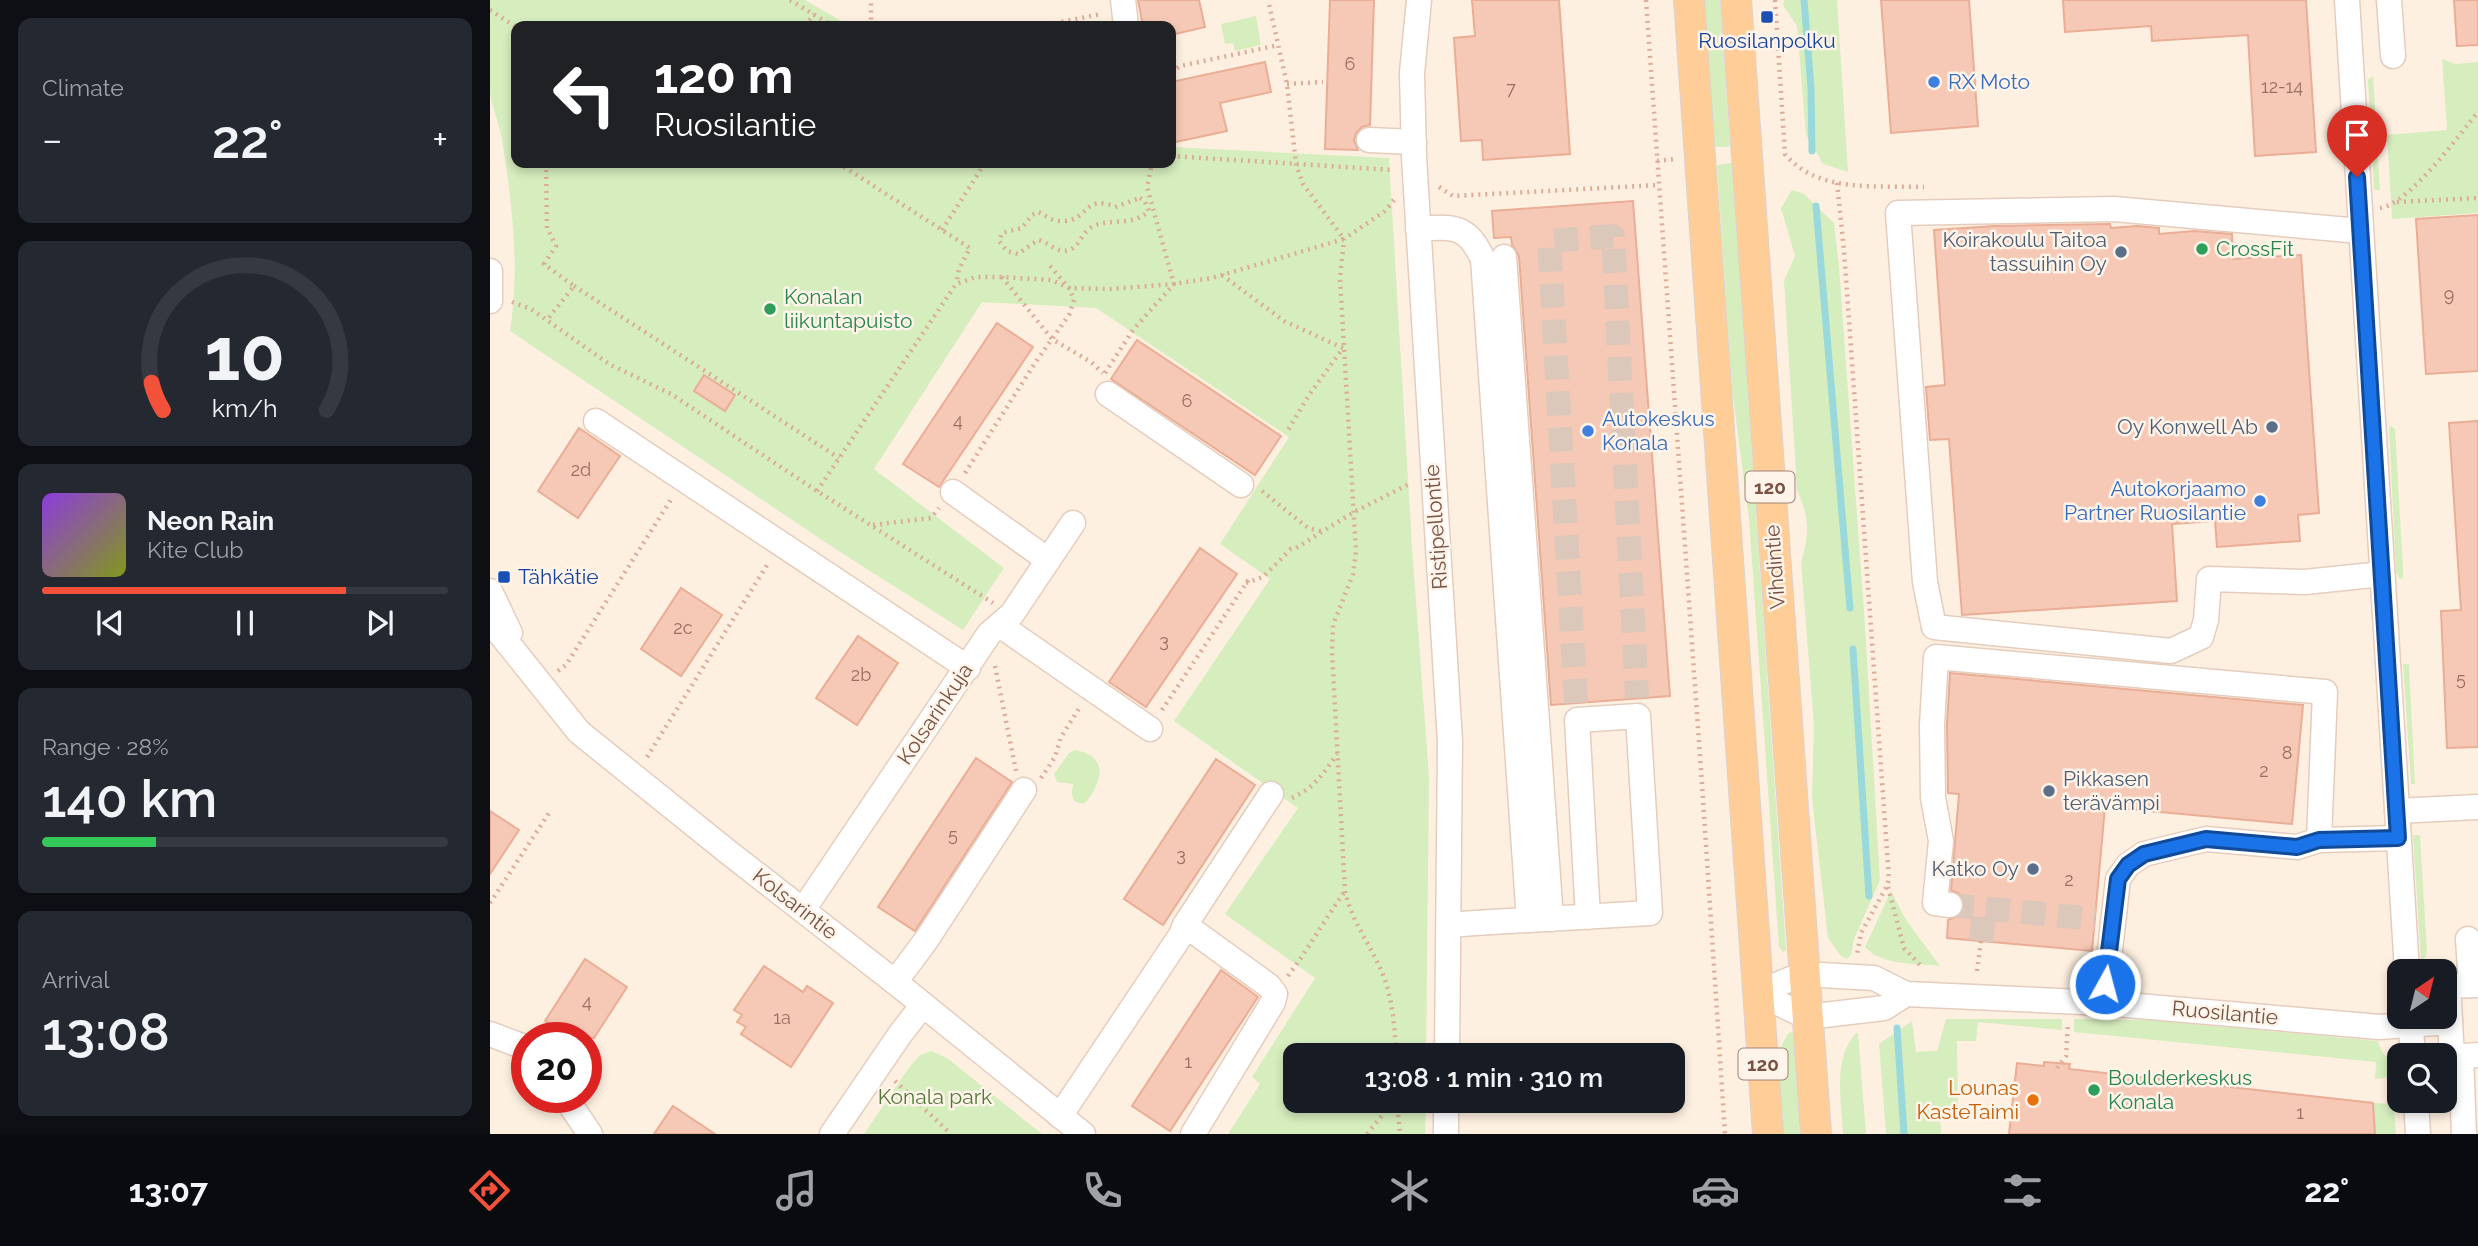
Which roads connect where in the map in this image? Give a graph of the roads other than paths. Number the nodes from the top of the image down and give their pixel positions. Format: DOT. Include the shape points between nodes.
graph roads {
  1 [pos="1419,0"];
  2 [pos="1689,0"];
  3 [pos="1736,0"];
  4 [pos="2347,0"];
  5 [pos="2389,0"];
  6 [pos="2393,56"];
  7 [pos="1369,140"];
  8 [pos="1414,142"];
  9 [pos="1418,229"];
  10 [pos="2360,231"];
  11 [pos="1504,257"];
  12 [pos="490,271"];
  13 [pos="490,299"];
  14 [pos="1106,384"];
  15 [pos="596,421"];
  16 [pos="1241,485"];
  17 [pos="953,492"];
  18 [pos="1073,523"];
  19 [pos="1048,560"];
  20 [pos="2382,574"];
  21 [pos="490,591"];
  22 [pos="490,621"];
  23 [pos="1001,625"];
  24 [pos="523,659"];
  25 [pos="968,667"];
  26 [pos="1150,729"];
  27 [pos="1024,790"];
  28 [pos="1267,799"];
  29 [pos="2478,807"];
  30 [pos="2397,811"];
  31 [pos="2398,838"];
  32 [pos="2319,840"];
  33 [pos="1950,905"];
  34 [pos="803,910"];
  35 [pos="1588,917"];
  36 [pos="1540,919"];
  37 [pos="1185,925"];
  38 [pos="1449,925"];
  39 [pos="2468,939"];
  40 [pos="2406,959"];
  41 [pos="1803,975"];
  42 [pos="895,982"];
  43 [pos="2474,985"];
  44 [pos="1757,993"];
  45 [pos="1906,994"];
  46 [pos="2104,1003"];
  47 [pos="923,1005"];
  48 [pos="1807,1017"];
  49 [pos="2387,1025"];
  50 [pos="2450,1029"];
  51 [pos="490,1034"];
  52 [pos="511,1042"];
  53 [pos="1447,1043"];
  54 [pos="2469,1056"];
  55 [pos="576,1113"];
  56 [pos="1446,1113"];
  57 [pos="2417,1113"];
  58 [pos="1060,1116"];
  59 [pos="590,1134"];
  60 [pos="832,1134"];
  61 [pos="1083,1134"];
  62 [pos="1193,1134"];
  63 [pos="1446,1134"];
  64 [pos="1768,1134"];
  65 [pos="1816,1134"];
  66 [pos="2418,1134"];
  67 [pos="2464,1134"];
  1 -- 8 [label="street, Ristipellontie" via="1412,73"];
  2 -- 44 [label="main road, 120"];
  3 -- 41 [label="main road, Vihdintie / 120"];
  4 -- 10 [label="street"];
  5 -- 6 [label="street"];
  7 -- 8 [label="street"];
  8 -- 9 [label="street, Ristipellontie"];
  9 -- 36 [label="street" via="1438,227 1469,235 1483,259"];
  9 -- 38 [label="street, Ristipellontie" via="1450,741"];
  10 -- 20 [label="street"];
  10 -- 20 [label="street" via="2114,209 1898,213 1925,582 1934,628 2171,651 2201,637 2209,579 2305,582"];
  11 -- 36 [label="street"];
  12 -- 13 [label="street"];
  14 -- 16 [label="street"];
  15 -- 25 [label="street"];
  17 -- 19 [label="street"];
  18 -- 19 [label="street, Kolsarinkuja"];
  19 -- 23 [label="street, Kolsarinkuja"];
  20 -- 30 [label="street"];
  21 -- 24 [label="street, Kolsarintie"];
  22 -- 24 [label="street, Kolsarintie"];
  23 -- 25 [label="street, Kolsarinkuja"];
  23 -- 26 [label="street"];
  24 -- 34 [label="street, Kolsarintie" via="579,732"];
  25 -- 34 [label="street, Kolsarinkuja"];
  27 -- 42 [label="street"];
  28 -- 37 [label="street"];
  29 -- 30 [label="street"];
  30 -- 31 [label="street"];
  31 -- 32 [label="street"];
  31 -- 40 [label="street"];
  32 -- 33 [label="street" via="2325,692 1936,657 1933,799 1941,841 1934,904"];
  32 -- 46 [label="street" via="2297,847 2206,839 2144,854 2128,865 2118,879 2104,920"];
  34 -- 42 [label="street, Kolsarintie"];
  35 -- 35 [label="street" via="1650,913 1638,707 1576,711"];
  35 -- 36 [label="street"];
  36 -- 38 [label="street"];
  37 -- 58 [label="street"];
  37 -- 62 [label="street" via="1273,992 1273,1002"];
  38 -- 53 [label="street, Ristipellontie"];
  39 -- 43 [label="street"];
  41 -- 44 [label="street, Ruosilantie"];
  41 -- 45 [label="street, Ruosilantie" via="1874,978"];
  41 -- 48 [label="main road, Vihdintie / 120"];
  42 -- 47 [label="street, Kolsarintie"];
  44 -- 48 [label="street"];
  44 -- 64 [label="main road, 120"];
  45 -- 46 [label="street, Ruosilantie"];
  45 -- 48 [label="street, Ruosilantie" via="1884,1008"];
  46 -- 49 [label="street, Ruosilantie"];
  47 -- 58 [label="street, Kolsarintie"];
  47 -- 60 [label="street"];
  48 -- 65 [label="main road, Vihdintie / 120"];
  50 -- 54 [label="street" via="2452,1057"];
  51 -- 52 [label="street"];
  54 -- 67 [label="street"];
  55 -- 59 [label="street"];
  56 -- 63 [label="street"];
  57 -- 66 [label="street"];
  58 -- 61 [label="street, Kolsarintie"];
}
